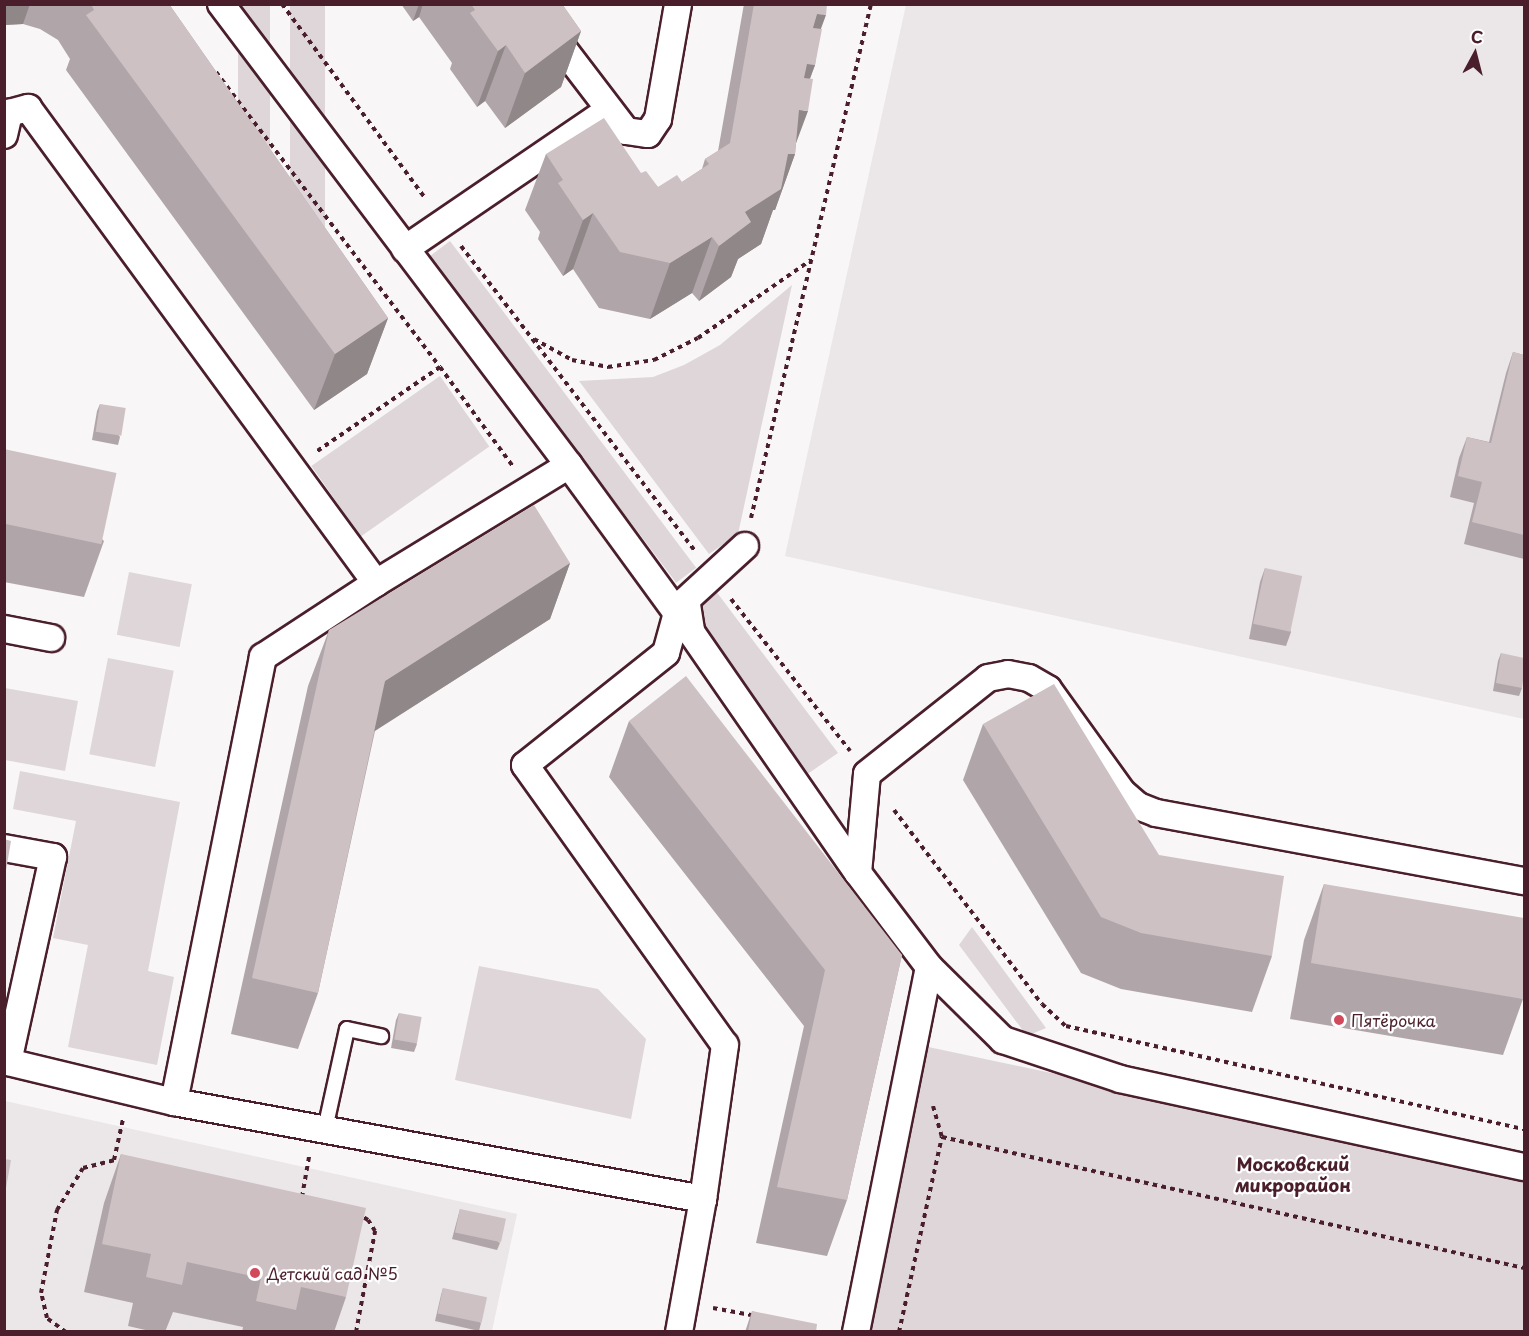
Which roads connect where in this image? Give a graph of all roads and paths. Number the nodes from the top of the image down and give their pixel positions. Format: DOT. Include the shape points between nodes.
graph roads {
  1 [pos="220,4"];
  2 [pos="282,4"];
  3 [pos="529,4"];
  4 [pos="678,4"];
  5 [pos="871,4"];
  6 [pos="215,71"];
  7 [pos="609,110"];
  8 [pos="4,135"];
  9 [pos="442,221"];
  10 [pos="405,249"];
  11 [pos="812,259"];
  12 [pos="531,338"];
  13 [pos="440,367"];
  14 [pos="569,465"];
  15 [pos="292,468"];
  16 [pos="530,489"];
  17 [pos="745,546"];
  18 [pos="714,577"];
  19 [pos="376,583"];
  20 [pos="684,623"];
  21 [pos="4,630"];
  22 [pos="51,638"];
  23 [pos="867,774"];
  24 [pos="4,848"];
  25 [pos="858,873"];
  26 [pos="1524,881"];
  27 [pos="929,967"];
  28 [pos="381,1036"];
  29 [pos="6,1062"];
  30 [pos="128,1091"];
  31 [pos="174,1102"];
  32 [pos="320,1128"];
  33 [pos="1524,1129"];
  34 [pos="114,1160"];
  35 [pos="126,1162"];
  36 [pos="1524,1167"];
  37 [pos="290,1195"];
  38 [pos="302,1197"];
  39 [pos="310,1199"];
  40 [pos="703,1199"];
  41 [pos="350,1209"];
  42 [pos="1524,1268"];
  43 [pos="684,1303"];
  44 [pos="765,1317"];
  45 [pos="66,1332"];
  46 [pos="356,1332"];
  47 [pos="679,1332"];
  48 [pos="856,1332"];
  49 [pos="899,1332"];
  1 -- 10 [label="street"];
  2 -- 9 [label="path"];
  3 -- 7 [label="street"];
  4 -- 7 [label="street" via="658,118 648,134 626,131"];
  5 -- 11 [label="path"];
  6 -- 13 [label="path"];
  7 -- 9 [label="street"];
  8 -- 15 [label="street" via="9,113 28,108"];
  9 -- 10 [label="street"];
  9 -- 12 [label="path"];
  10 -- 14 [label="street"];
  11 -- 12 [label="path" via="698,338 654,360 608,367 572,360"];
  11 -- 17 [label="path"];
  12 -- 18 [label="path"];
  13 -- 15 [label="path"];
  13 -- 16 [label="path"];
  14 -- 16 [label="street"];
  14 -- 20 [label="street"];
  15 -- 19 [label="street"];
  16 -- 19 [label="street"];
  17 -- 18 [label="street"];
  18 -- 20 [label="street" via="686,600"];
  18 -- 23 [label="path"];
  19 -- 31 [label="street" via="263,657"];
  20 -- 25 [label="street"];
  20 -- 40 [label="street" via="666,653 525,765 725,1044"];
  21 -- 22 [label="street"];
  23 -- 25 [label="street"];
  23 -- 26 [label="street" via="988,678 1008,674 1029,678 1048,689 1122,792 1138,806"];
  23 -- 33 [label="path" via="1042,1004 1066,1026"];
  24 -- 29 [label="street" via="53,857"];
  25 -- 27 [label="street"];
  27 -- 36 [label="street" via="1003,1040 1120,1079"];
  27 -- 48 [label="street"];
  28 -- 32 [label="lane" via="347,1029"];
  29 -- 30 [label="street"];
  30 -- 31 [label="street"];
  30 -- 34 [label="path"];
  31 -- 32 [label="street"];
  32 -- 38 [label="path"];
  32 -- 40 [label="street"];
  34 -- 35 [label="path"];
  34 -- 45 [label="path" via="83,1168 57,1210 41,1293 48,1318"];
  37 -- 38 [label="path"];
  38 -- 39 [label="path"];
  40 -- 43 [label="street"];
  41 -- 46 [label="path" via="368,1220 375,1231"];
  42 -- 49 [label="path" via="942,1137"];
  43 -- 44 [label="path"];
  43 -- 47 [label="street"];
}
